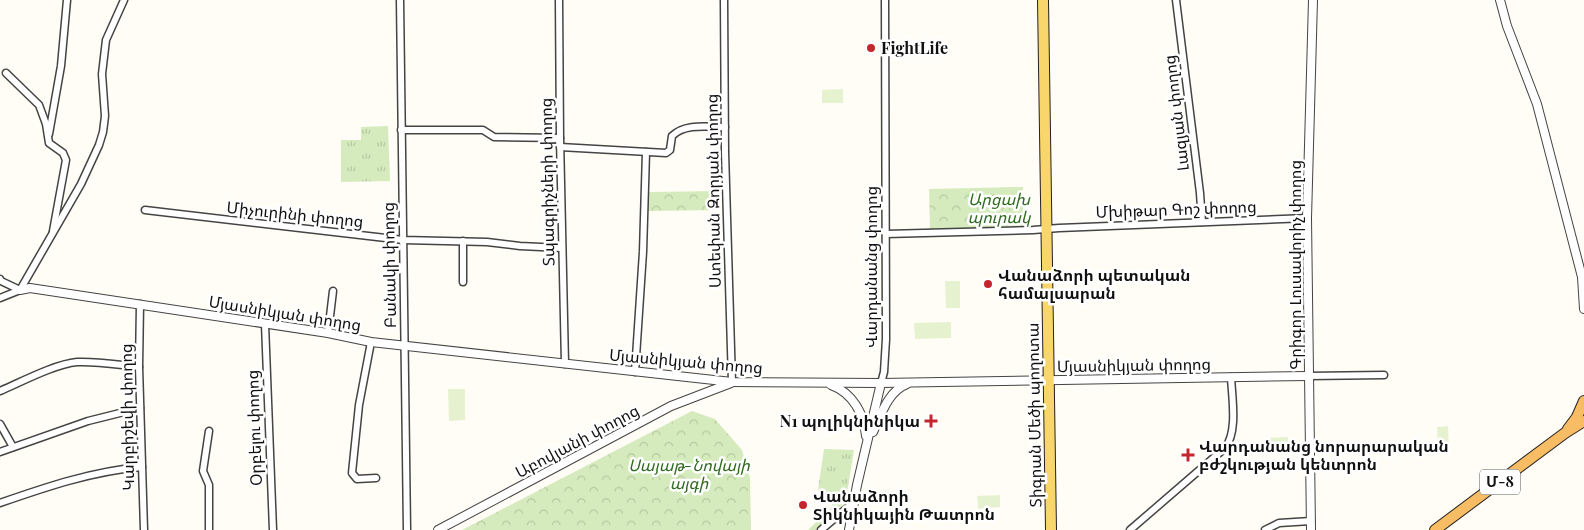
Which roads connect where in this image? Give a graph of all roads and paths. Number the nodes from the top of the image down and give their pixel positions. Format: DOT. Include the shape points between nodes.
graph roads {
  1 [pos="67,0"];
  2 [pos="124,0"];
  3 [pos="400,0"];
  4 [pos="559,0"];
  5 [pos="724,0"];
  6 [pos="884,0"];
  7 [pos="1043,0"];
  8 [pos="1176,0"];
  9 [pos="1313,0"];
  10 [pos="1500,0"];
  11 [pos="6,73"];
  12 [pos="725,127"];
  13 [pos="401,130"];
  14 [pos="49,138"];
  15 [pos="560,138"];
  16 [pos="560,147"];
  17 [pos="646,152"];
  18 [pos="145,210"];
  19 [pos="1307,218"];
  20 [pos="1202,222"];
  21 [pos="1046,229"];
  22 [pos="886,234"];
  23 [pos="53,235"];
  24 [pos="403,240"];
  25 [pos="463,241"];
  26 [pos="562,248"];
  27 [pos="1583,278"];
  28 [pos="0,279"];
  29 [pos="463,282"];
  30 [pos="20,290"];
  31 [pos="332,291"];
  32 [pos="0,298"];
  33 [pos="140,304"];
  34 [pos="1584,308"];
  35 [pos="264,324"];
  36 [pos="328,333"];
  37 [pos="372,342"];
  38 [pos="404,346"];
  39 [pos="565,364"];
  40 [pos="139,368"];
  41 [pos="634,372"];
  42 [pos="1384,375"];
  43 [pos="1308,376"];
  44 [pos="1231,377"];
  45 [pos="1049,380"];
  46 [pos="732,382"];
  47 [pos="913,382"];
  48 [pos="825,383"];
  49 [pos="881,383"];
  50 [pos="0,391"];
  51 [pos="1584,401"];
  52 [pos="140,408"];
  53 [pos="1584,422"];
  54 [pos="0,424"];
  55 [pos="210,430"];
  56 [pos="1565,434"];
  57 [pos="866,445"];
  58 [pos="13,447"];
  59 [pos="0,452"];
  60 [pos="142,468"];
  61 [pos="376,478"];
  62 [pos="854,502"];
  63 [pos="0,503"];
  64 [pos="1311,521"];
  65 [pos="143,530"];
  66 [pos="209,530"];
  67 [pos="273,530"];
  68 [pos="407,530"];
  69 [pos="438,530"];
  70 [pos="821,530"];
  71 [pos="849,530"];
  72 [pos="1052,530"];
  73 [pos="1130,530"];
  74 [pos="1265,530"];
  75 [pos="1311,530"];
  76 [pos="1435,530"];
  1 -- 14 [label="street" via="61,66"];
  2 -- 23 [label="street" via="106,40 102,74 105,116 101,139"];
  3 -- 13 [label="street, Բանակի փողոց"];
  4 -- 15 [label="street, Տպագրիչների փողոց"];
  5 -- 12 [label="street, Ստեփան Զորյան փողոց"];
  6 -- 22 [label="street, Վարդանանց փողոց"];
  7 -- 21 [label="main road, Տիգրան Մեծի պողոտա"];
  8 -- 20 [label="street, Լազյան փողոց"];
  9 -- 19 [label="street, Գրիգոր Լուսավորիչ փողոց"];
  10 -- 27 [label="street" via="1537,104"];
  11 -- 14 [label="street" via="39,105"];
  12 -- 17 [label="street" via="682,130 672,136 668,152"];
  12 -- 46 [label="street, Ստեփան Զորյան փողոց"];
  13 -- 15 [label="street" via="483,130 494,137"];
  13 -- 24 [label="street, Բանակի փողոց"];
  14 -- 23 [label="street" via="50,144 63,153 66,160"];
  15 -- 16 [label="street, Տպագրիչների փողոց"];
  16 -- 17 [label="street"];
  16 -- 26 [label="street, Տպագրիչների փողոց"];
  17 -- 41 [label="street"];
  18 -- 24 [label="street, Միչուրինի փողոց"];
  19 -- 20 [label="street, Մխիթար Գոշ փողոց"];
  19 -- 43 [label="street, Գրիգոր Լուսավորիչ փողոց"];
  20 -- 21 [label="street, Մխիթար Գոշ փողոց"];
  21 -- 22 [label="street, Մխիթար Գոշ փողոց"];
  21 -- 45 [label="main road, Տիգրան Մեծի պողոտա"];
  22 -- 49 [label="street, Վարդանանց փողոց" via="886,339"];
  23 -- 30 [label="street"];
  24 -- 25 [label="street, Միչուրինի փողոց"];
  24 -- 38 [label="street, Բանակի փողոց"];
  25 -- 26 [label="street, Միչուրինի փողոց"];
  25 -- 29 [label="street"];
  26 -- 39 [label="street, Տպագրիչների փողոց"];
  27 -- 34 [label="street"];
  28 -- 30 [label="street"];
  30 -- 32 [label="street"];
  30 -- 33 [label="street, Մյասնիկյան փողոց" via="30,288"];
  31 -- 36 [label="street"];
  33 -- 35 [label="street, Մյասնիկյան փողոց"];
  33 -- 40 [label="street, Կարբիշեվի փողոց"];
  35 -- 36 [label="street, Մյասնիկյան փողոց"];
  35 -- 67 [label="street, Օրբելու փողոց"];
  36 -- 37 [label="street, Մյասնիկյան փողոց"];
  37 -- 38 [label="street, Մյասնիկյան փողոց"];
  37 -- 61 [label="street" via="359,405 352,473 357,479"];
  38 -- 39 [label="street, Մյասնիկյան փողոց"];
  38 -- 68 [label="street, Բանակի փողոց"];
  39 -- 41 [label="street, Մյասնիկյան փողոց"];
  40 -- 50 [label="street" via="74,362"];
  40 -- 52 [label="street, Կարբիշեվի փողոց"];
  41 -- 46 [label="street, Մյասնիկյան փողոց"];
  42 -- 43 [label="street, Մյասնիկյան փողոց"];
  43 -- 44 [label="street, Մյասնիկյան փողոց"];
  43 -- 64 [label="street, Գրիգոր Լուսավորիչ փողոց"];
  44 -- 45 [label="street, Մյասնիկյան փողոց"];
  44 -- 73 [label="street" via="1230,442"];
  45 -- 47 [label="street, Մյասնիկյան փողոց"];
  45 -- 72 [label="main road, Տիգրան Մեծի պողոտա"];
  46 -- 48 [label="street, Մյասնիկյան փողոց"];
  46 -- 69 [label="street, Աբովյանի փողոց" via="671,406"];
  47 -- 49 [label="street, Մյասնիկյան փողոց"];
  47 -- 57 [label="street" via="900,387 890,398"];
  48 -- 49 [label="street, Մյասնիկյան փողոց"];
  48 -- 57 [label="street" via="845,392 856,404 865,426"];
  49 -- 57 [label="street, Վարդանանց փողոց"];
  51 -- 56 [label="highway, Մ-8"];
  52 -- 58 [label="street" via="88,421"];
  52 -- 60 [label="street, Կարբիշեվի փողոց"];
  53 -- 56 [label="highway, Մ-8"];
  54 -- 58 [label="street"];
  55 -- 66 [label="street" via="203,471 209,485"];
  56 -- 76 [label="highway, Մ-8"];
  57 -- 62 [label="street, Վարդանանց փողոց"];
  58 -- 59 [label="street"];
  60 -- 63 [label="street" via="106,472 56,484"];
  60 -- 65 [label="street, Կարբիշեվի փողոց"];
  62 -- 70 [label="street"];
  62 -- 71 [label="street, Վարդանանց փողոց"];
  64 -- 74 [label="street" via="1279,523"];
  64 -- 75 [label="street, Գրիգոր Լուսավորիչ փողոց"];
}
